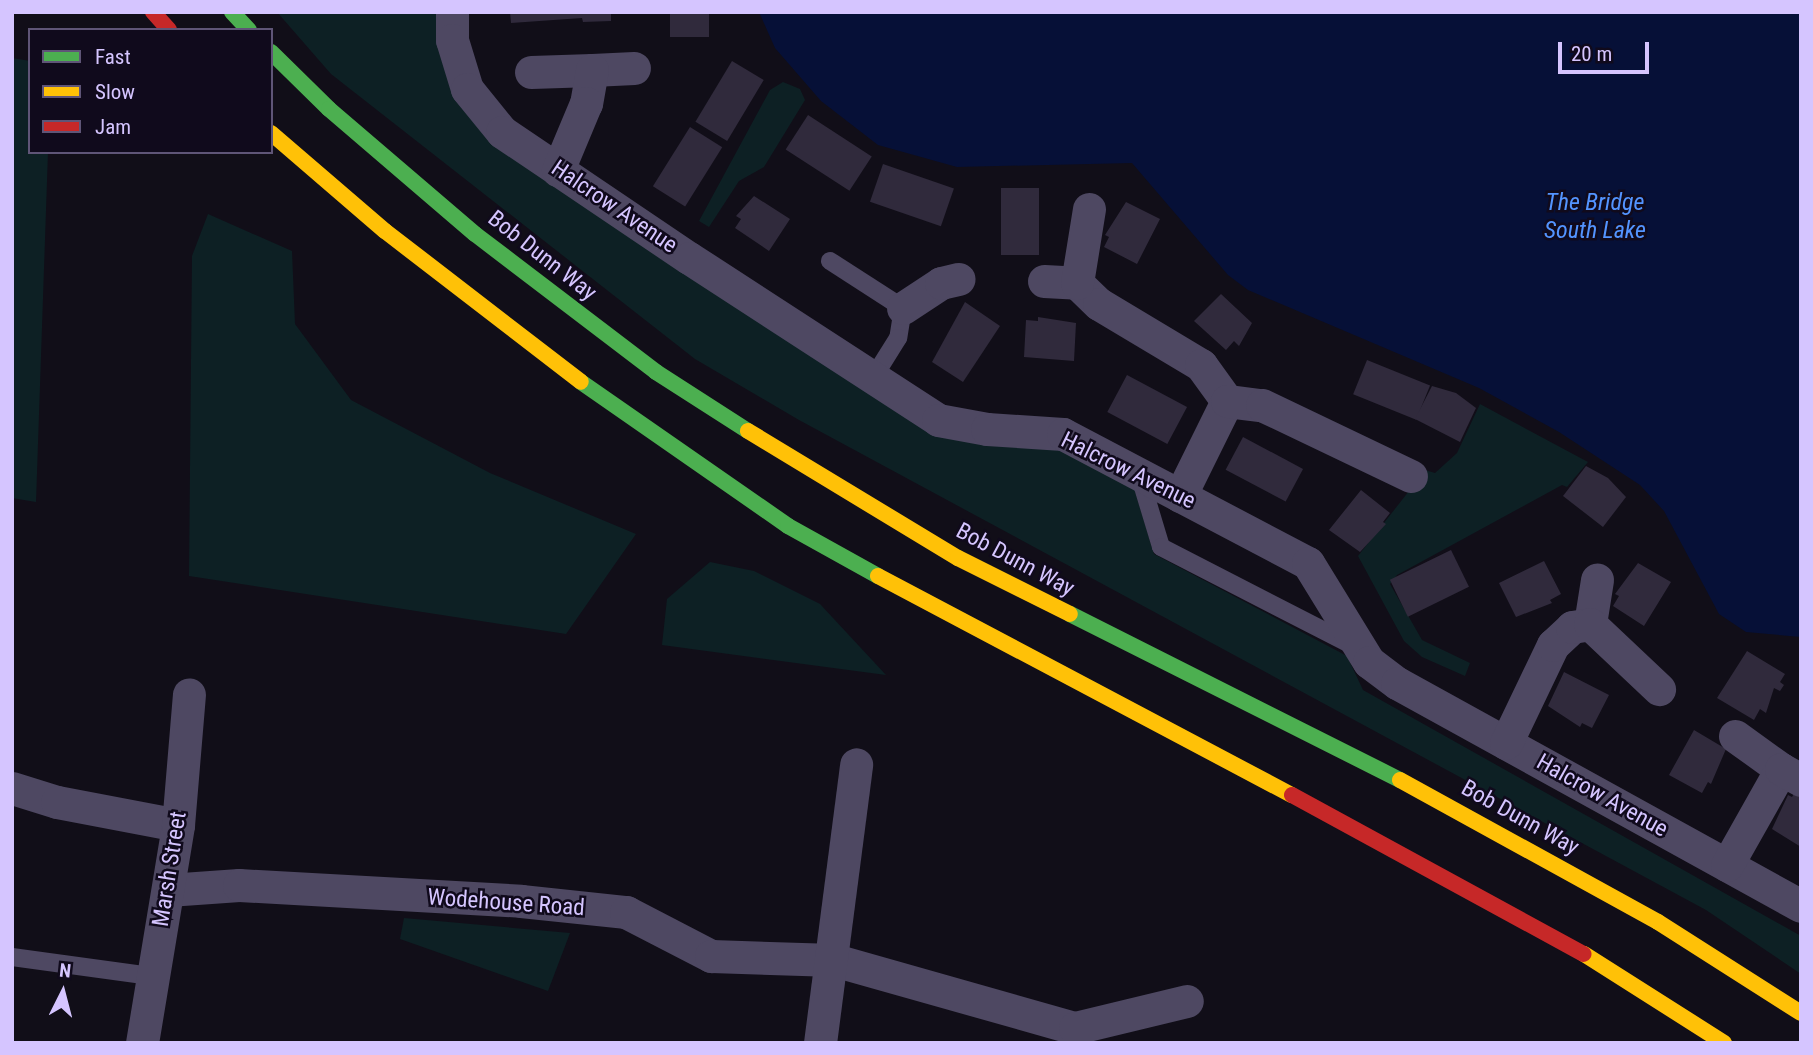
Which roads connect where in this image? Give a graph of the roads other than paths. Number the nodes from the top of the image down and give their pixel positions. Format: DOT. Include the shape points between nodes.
graph roads {
  1 [pos="153,12"];
  2 [pos="232,12"];
  3 [pos="452,12"];
  4 [pos="167,28"];
  5 [pos="247,28"];
  6 [pos="273,54"];
  7 [pos="634,68"];
  8 [pos="592,70"];
  9 [pos="531,72"];
  10 [pos="273,135"];
  11 [pos="558,170"];
  12 [pos="1089,209"];
  13 [pos="830,261"];
  14 [pos="958,279"];
  15 [pos="1044,281"];
  16 [pos="1077,283"];
  17 [pos="902,308"];
  18 [pos="873,377"];
  19 [pos="1227,401"];
  20 [pos="1139,474"];
  21 [pos="1411,476"];
  22 [pos="1180,496"];
  23 [pos="1597,580"];
  24 [pos="1590,624"];
  25 [pos="1362,650"];
  26 [pos="1659,690"];
  27 [pos="190,694"];
  28 [pos="1735,736"];
  29 [pos="1506,743"];
  30 [pos="856,764"];
  31 [pos="1791,774"];
  32 [pos="12,788"];
  33 [pos="178,825"];
  34 [pos="1727,865"];
  35 [pos="168,890"];
  36 [pos="1801,906"];
  37 [pos="12,957"];
  38 [pos="834,960"];
  39 [pos="150,976"];
  40 [pos="1187,1001"];
  41 [pos="1801,1013"];
  42 [pos="142,1043"];
  43 [pos="820,1043"];
  44 [pos="1724,1043"];
  1 -- 4 [label="main road"];
  2 -- 5 [label="main road"];
  3 -- 11 [label="street, Halcrow Avenue" via="452,40 467,89 502,132"];
  6 -- 41 [label="main road, Bob Dunn Way" via="329,109 475,234 656,372 809,470 958,558 1468,814 1658,922"];
  7 -- 8 [label="street"];
  8 -- 9 [label="street"];
  8 -- 11 [label="street" via="586,103"];
  10 -- 44 [label="main road" via="384,231 630,421 788,526 942,612 1441,873 1618,973"];
  11 -- 18 [label="street, Halcrow Avenue"];
  12 -- 16 [label="street"];
  13 -- 17 [label="lane"];
  14 -- 17 [label="street" via="941,283"];
  15 -- 16 [label="street"];
  16 -- 19 [label="street" via="1100,304 1201,365"];
  17 -- 18 [label="lane" via="898,338"];
  18 -- 20 [label="street, Halcrow Avenue" via="938,420 1063,434"];
  19 -- 21 [label="street" via="1262,405"];
  19 -- 22 [label="street"];
  20 -- 22 [label="street, Halcrow Avenue"];
  20 -- 25 [label="lane" via="1161,547"];
  22 -- 25 [label="street, Halcrow Avenue" via="1308,563"];
  23 -- 24 [label="street"];
  24 -- 26 [label="street"];
  24 -- 29 [label="street" via="1572,627 1553,645"];
  25 -- 29 [label="street, Halcrow Avenue" via="1369,662 1397,683"];
  27 -- 33 [label="street, Marsh Street"];
  28 -- 31 [label="street"];
  29 -- 34 [label="street, Halcrow Avenue"];
  30 -- 38 [label="street"];
  31 -- 34 [label="street"];
  32 -- 33 [label="street" via="57,802"];
  33 -- 35 [label="street, Marsh Street"];
  34 -- 36 [label="street, Halcrow Avenue"];
  35 -- 38 [label="street, Wodehouse Road" via="239,886 626,912 711,956"];
  35 -- 39 [label="street, Marsh Street"];
  37 -- 39 [label="lane"];
  38 -- 40 [label="street, Wodehouse Road" via="1075,1028"];
  38 -- 43 [label="street"];
  39 -- 42 [label="street, Marsh Street"];
}
